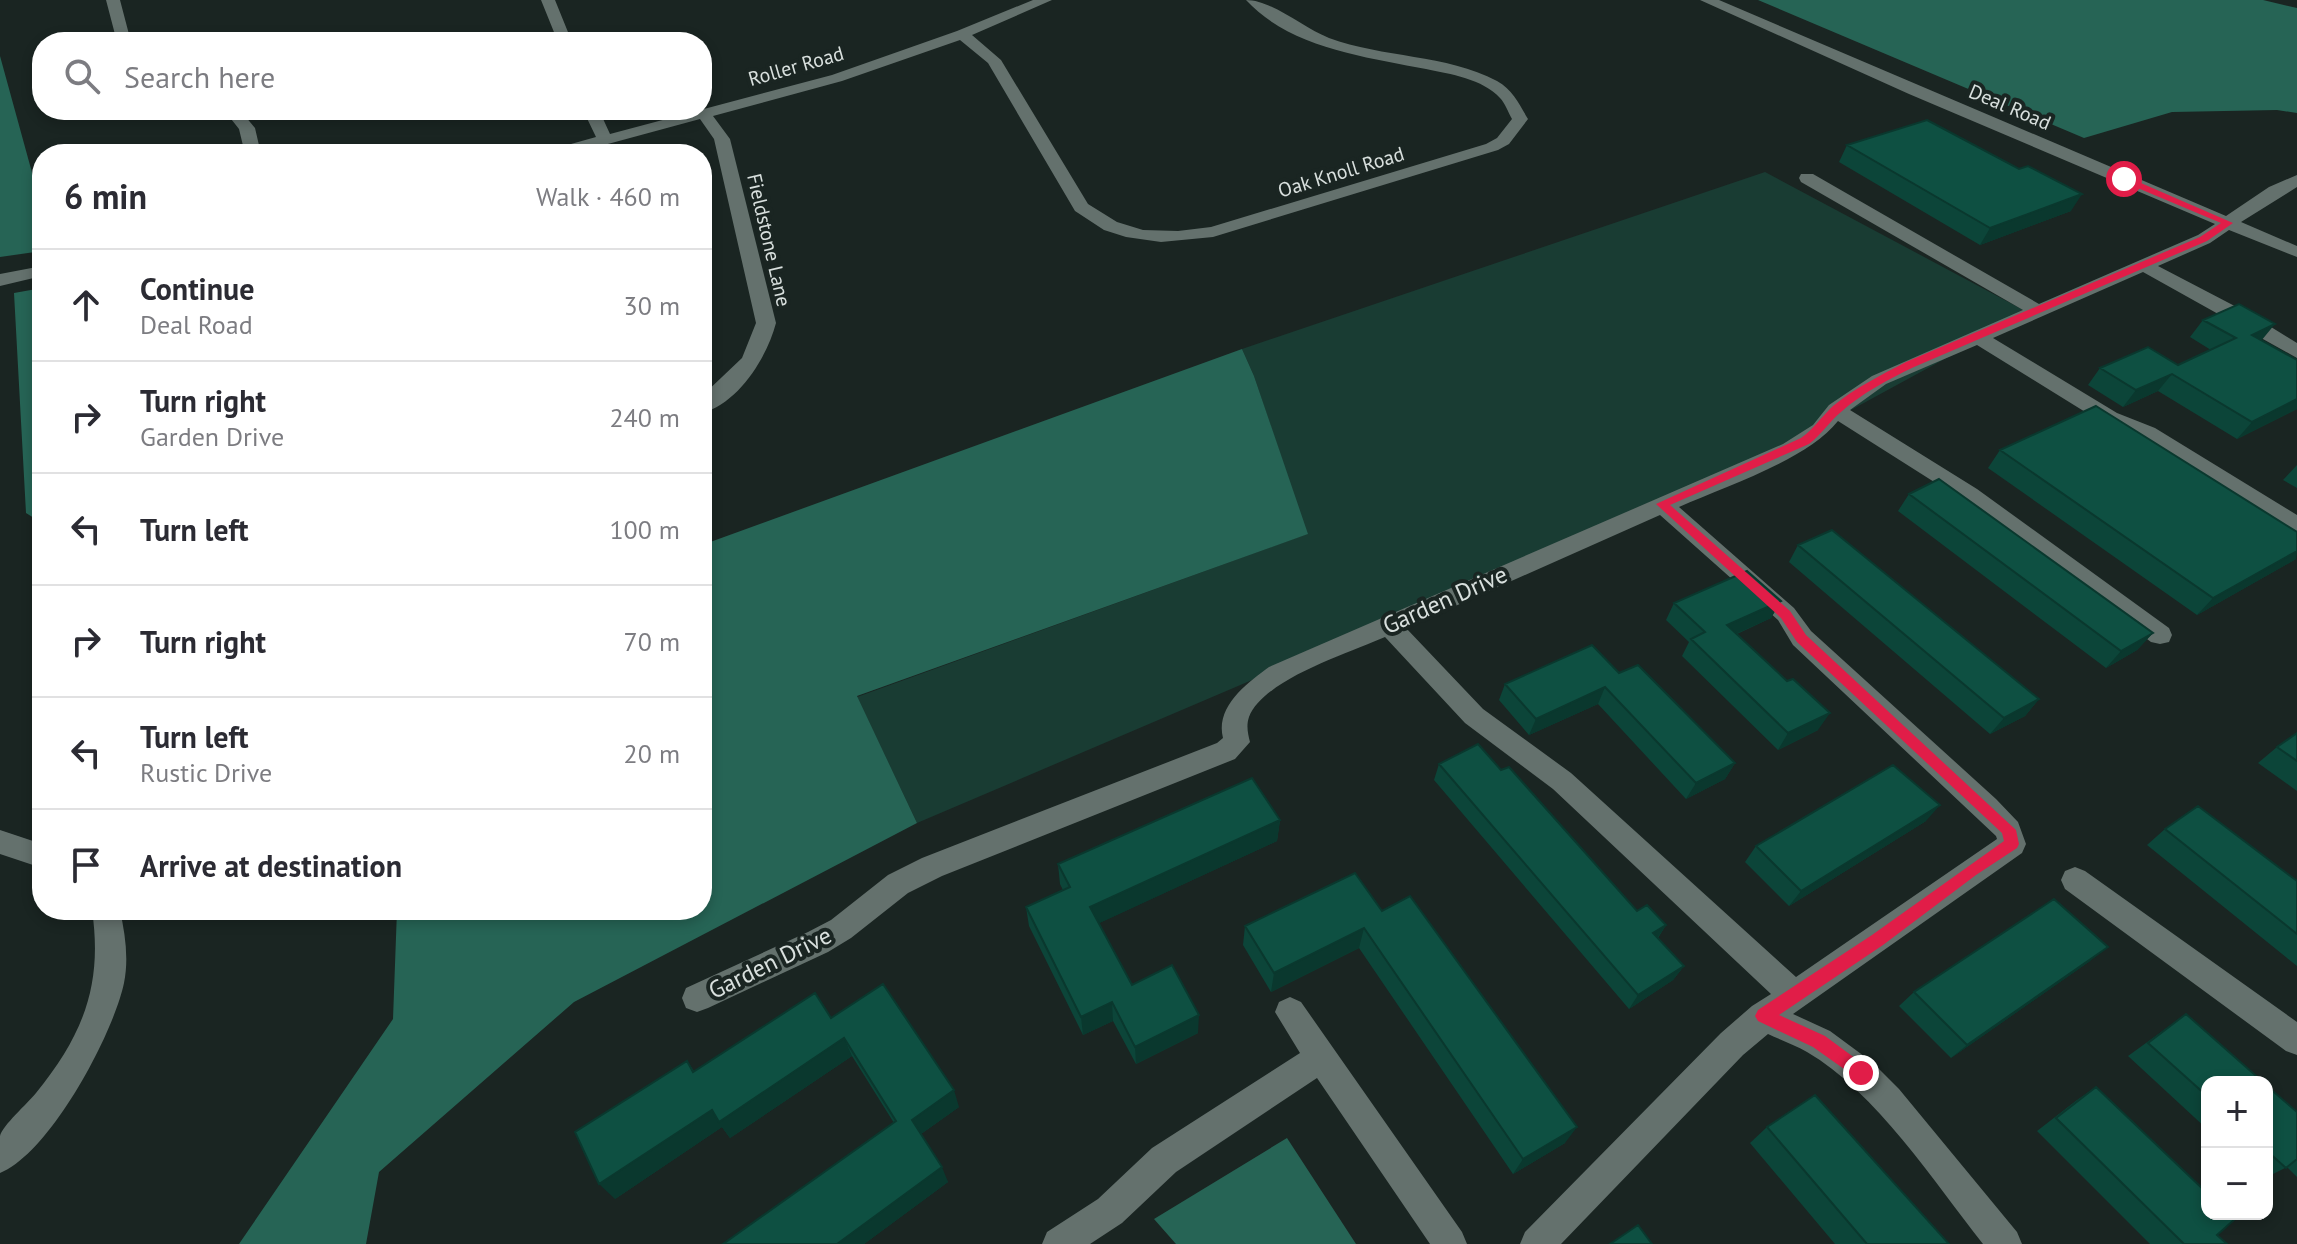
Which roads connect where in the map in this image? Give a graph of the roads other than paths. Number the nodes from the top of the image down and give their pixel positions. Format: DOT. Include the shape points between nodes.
graph roads {
  1 [pos="113,0"];
  2 [pos="548,0"];
  3 [pos="1045,0"];
  4 [pos="1253,0"];
  5 [pos="1707,0"];
  6 [pos="121,32"];
  7 [pos="561,32"];
  8 [pos="962,34"];
  9 [pos="712,112"];
  10 [pos="240,120"];
  11 [pos="596,120"];
  12 [pos="681,120"];
  13 [pos="708,120"];
  14 [pos="605,140"];
  15 [pos="251,144"];
  16 [pos="590,144"];
  17 [pos="1807,178"];
  18 [pos="2297,180"];
  19 [pos="2228,223"];
  20 [pos="2297,252"];
  21 [pos="2143,265"];
  22 [pos="32,273"];
  23 [pos="0,280"];
  24 [pos="2036,310"];
  25 [pos="1976,336"];
  26 [pos="2297,352"];
  27 [pos="712,398"];
  28 [pos="1836,410"];
  29 [pos="1662,504"];
  30 [pos="2297,525"];
  31 [pos="1388,625"];
  32 [pos="2160,635"];
  33 [pos="0,842"];
  34 [pos="32,853"];
  35 [pos="2075,880"];
  36 [pos="108,920"];
  37 [pos="1795,996"];
  38 [pos="697,998"];
  39 [pos="1290,1012"];
  40 [pos="1763,1016"];
  41 [pos="2297,1040"];
  42 [pos="1321,1058"];
  43 [pos="0,1157"];
  44 [pos="1059,1244"];
  45 [pos="1450,1244"];
  46 [pos="1537,1244"];
  47 [pos="2005,1244"];
  1 -- 6 [label="street"];
  2 -- 7 [label="street"];
  3 -- 8 [label="street, Roller Road"];
  4 -- 8 [label="street, Oak Knoll Road" via="1285,23 1327,42 1478,78 1505,94 1520,119 1492,147 1213,232 1136,236 1095,220 1081,207 994,60"];
  5 -- 19 [label="street, Deal Road"];
  8 -- 9 [label="street, Roller Road" via="837,78"];
  10 -- 15 [label="street"];
  11 -- 14 [label="street"];
  12 -- 14 [label="street, Roller Road"];
  13 -- 27 [label="street, Fieldstone Lane" via="722,139 766,323 744,371"];
  14 -- 16 [label="street, Roller Road"];
  17 -- 24 [label="street"];
  18 -- 19 [label="street, Garden Drive"];
  19 -- 20 [label="street, Deal Road"];
  19 -- 21 [label="street, Garden Drive"];
  21 -- 24 [label="street, Garden Drive"];
  21 -- 26 [label="street"];
  22 -- 23 [label="street"];
  24 -- 25 [label="street, Garden Drive"];
  25 -- 28 [label="street, Garden Drive" via="1879,380"];
  25 -- 30 [label="street"];
  28 -- 29 [label="street, Garden Drive" via="1820,430 1790,449"];
  28 -- 32 [label="street" via="1969,494"];
  29 -- 31 [label="street, Garden Drive"];
  29 -- 37 [label="street" via="1786,614 1802,638 1986,807 2008,830 2012,844"];
  31 -- 37 [label="street" via="1474,716 1562,781"];
  31 -- 38 [label="street, Garden Drive" via="1278,674 1256,690 1234,715 1237,742 1226,751 932,867 898,884 818,942"];
  33 -- 34 [label="street"];
  35 -- 41 [label="street"];
  36 -- 43 [label="street" via="111,964 92,1032 46,1108"];
  37 -- 40 [label="street"];
  39 -- 42 [label="street"];
  40 -- 46 [label="street"];
  40 -- 47 [label="street" via="1819,1042 1861,1073"];
  42 -- 44 [label="street" via="1164,1160 1110,1211"];
  42 -- 45 [label="street"];
}
